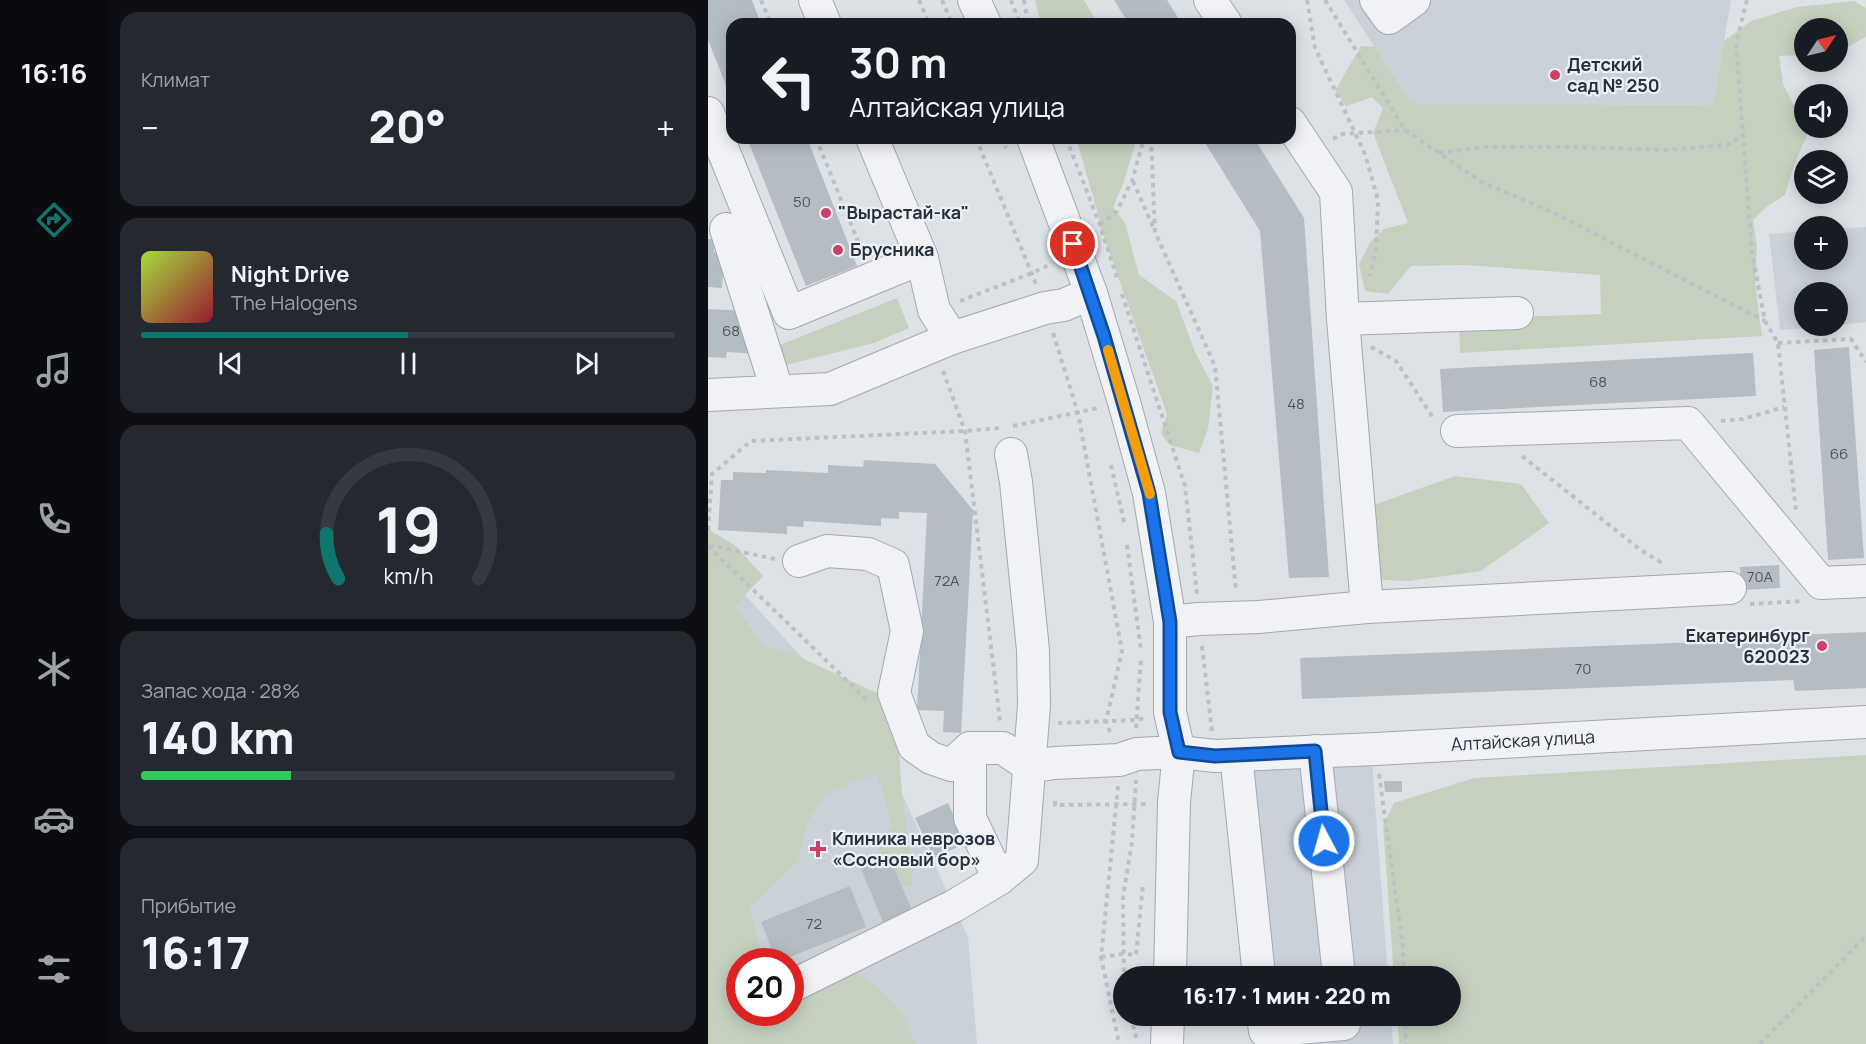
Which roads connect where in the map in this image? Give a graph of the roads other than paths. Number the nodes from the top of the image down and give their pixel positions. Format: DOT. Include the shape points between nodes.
graph roads {
  1 [pos="815,0"];
  2 [pos="974,0"];
  3 [pos="1210,0"];
  4 [pos="1376,0"];
  5 [pos="1414,0"];
  6 [pos="822,18"];
  7 [pos="982,18"];
  8 [pos="1222,18"];
  9 [pos="708,113"];
  10 [pos="1296,132"];
  11 [pos="874,144"];
  12 [pos="1021,146"];
  13 [pos="726,229"];
  14 [pos="922,258"];
  15 [pos="1067,302"];
  16 [pos="1517,313"];
  17 [pos="1348,323"];
  18 [pos="943,342"];
  19 [pos="774,380"];
  20 [pos="708,395"];
  21 [pos="1457,431"];
  22 [pos="1011,454"];
  23 [pos="799,561"];
  24 [pos="1866,581"];
  25 [pos="1730,588"];
  26 [pos="1367,607"];
  27 [pos="1170,622"];
  28 [pos="1866,722"];
  29 [pos="970,748"];
  30 [pos="1315,751"];
  31 [pos="1179,752"];
  32 [pos="1236,755"];
  33 [pos="1042,765"];
  34 [pos="999,879"];
  35 [pos="1170,966"];
  36 [pos="1258,966"];
  37 [pos="1338,966"];
  38 [pos="804,980"];
  39 [pos="1168,1026"];
  40 [pos="1264,1026"];
  41 [pos="1321,1026"];
  42 [pos="1167,1044"];
  1 -- 6 [label="street"];
  2 -- 7 [label="street"];
  3 -- 8 [label="street"];
  4 -- 5 [label="street" via="1389,18"];
  9 -- 14 [label="street" via="789,313"];
  10 -- 17 [label="street" via="1336,192"];
  11 -- 14 [label="street"];
  12 -- 15 [label="street"];
  13 -- 19 [label="street"];
  14 -- 18 [label="street"];
  15 -- 18 [label="street"];
  15 -- 27 [label="street" via="1124,402 1149,493"];
  16 -- 17 [label="street"];
  17 -- 26 [label="street"];
  18 -- 20 [label="street" via="830,389"];
  21 -- 24 [label="street" via="1689,423 1821,583"];
  22 -- 33 [label="street"];
  23 -- 29 [label="street" via="827,551 868,554 893,565 906,631 894,693 914,746 951,765"];
  25 -- 26 [label="street"];
  26 -- 27 [label="street"];
  27 -- 31 [label="street" via="1170,712"];
  28 -- 30 [label="street, Алтайская улица"];
  29 -- 33 [label="street" via="1003,748"];
  29 -- 34 [label="street" via="970,818"];
  30 -- 32 [label="street, Алтайская улица"];
  30 -- 37 [label="street"];
  31 -- 32 [label="street, Алтайская улица"];
  31 -- 33 [label="street, Алтайская улица"];
  31 -- 35 [label="street"];
  32 -- 36 [label="street"];
  33 -- 34 [label="street" via="1022,860"];
  34 -- 38 [label="street" via="954,906"];
  39 -- 42 [label="street"];
  40 -- 41 [label="street" via="1265,1031"];
}
